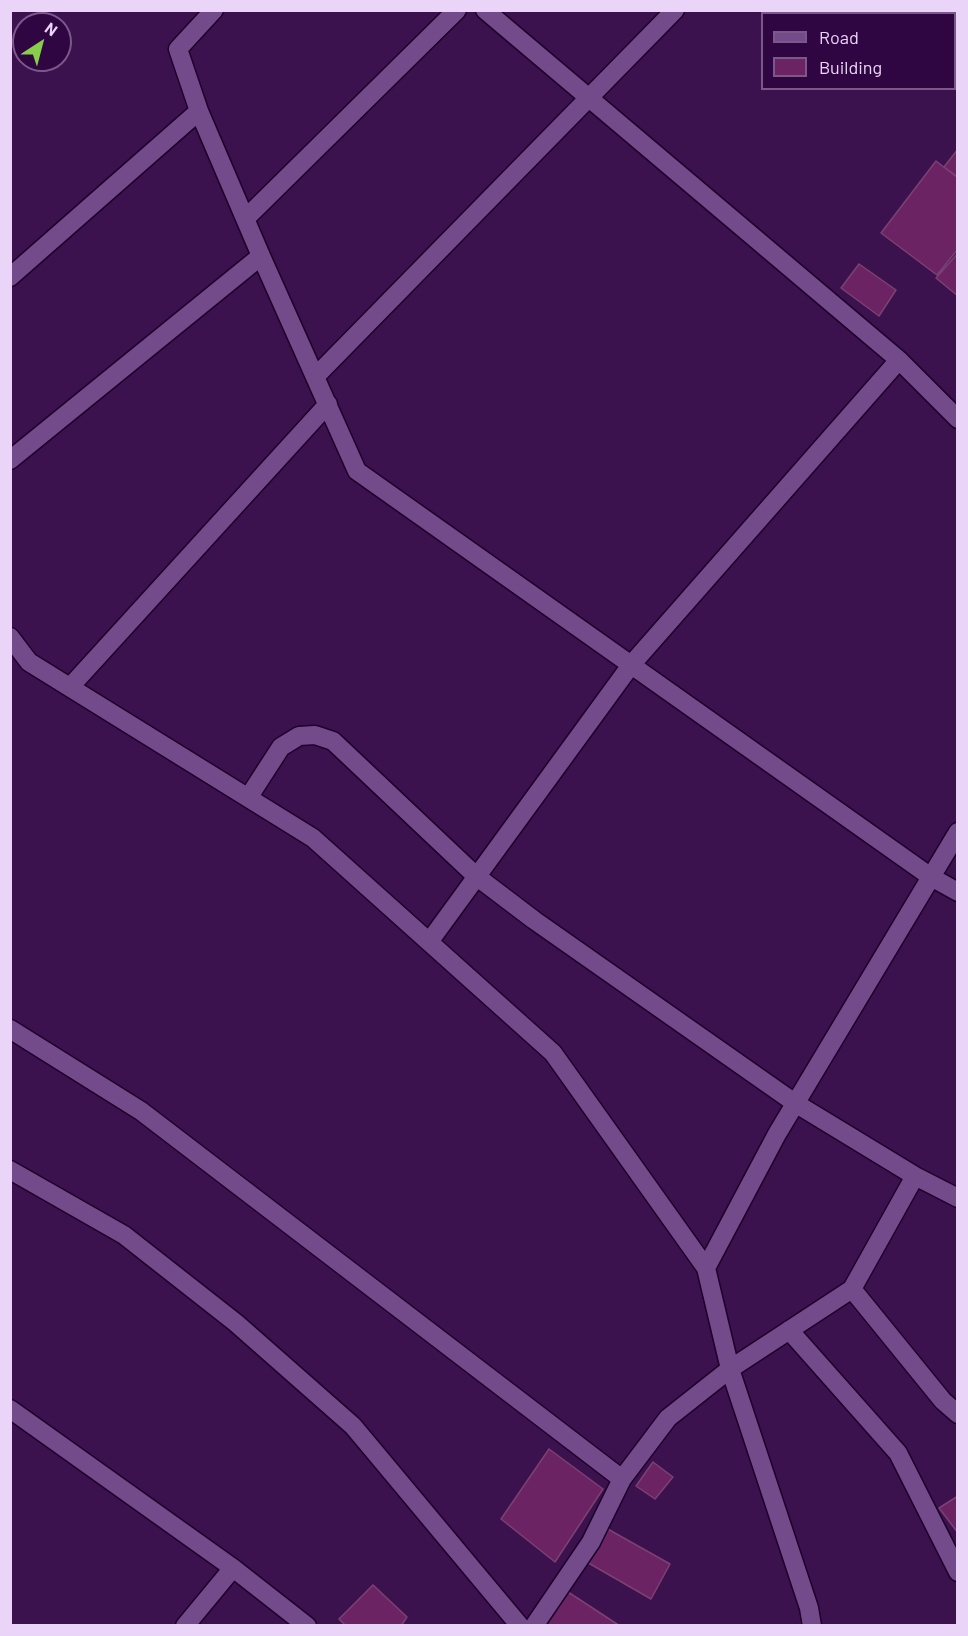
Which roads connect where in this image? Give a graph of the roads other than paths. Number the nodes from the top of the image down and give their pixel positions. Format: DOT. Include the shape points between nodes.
graph roads {
  1 [pos="214,10"];
  2 [pos="457,10"];
  3 [pos="485,10"];
  4 [pos="675,10"];
  5 [pos="590,99"];
  6 [pos="199,111"];
  7 [pos="245,219"];
  8 [pos="261,256"];
  9 [pos="10,277"];
  10 [pos="899,360"];
  11 [pos="316,376"];
  12 [pos="328,404"];
  13 [pos="957,419"];
  14 [pos="10,460"];
  15 [pos="10,637"];
  16 [pos="631,665"];
  17 [pos="70,687"];
  18 [pos="248,798"];
  19 [pos="957,832"];
  20 [pos="476,876"];
  21 [pos="931,877"];
  22 [pos="957,892"];
  23 [pos="429,942"];
  24 [pos="10,1029"];
  25 [pos="795,1103"];
  26 [pos="10,1170"];
  27 [pos="915,1176"];
  28 [pos="957,1198"];
  29 [pos="706,1268"];
  30 [pos="852,1289"];
  31 [pos="789,1330"];
  32 [pos="730,1369"];
  33 [pos="10,1408"];
  34 [pos="957,1414"];
  35 [pos="622,1479"];
  36 [pos="233,1568"];
  37 [pos="957,1572"];
  38 [pos="185,1626"];
  39 [pos="307,1626"];
  40 [pos="520,1626"];
  41 [pos="534,1626"];
  42 [pos="812,1626"];
  1 -- 6 [label="street" via="178,49"];
  2 -- 7 [label="street"];
  3 -- 5 [label="street"];
  4 -- 5 [label="street"];
  5 -- 10 [label="street"];
  5 -- 11 [label="street"];
  6 -- 7 [label="street"];
  6 -- 9 [label="street"];
  7 -- 8 [label="street"];
  8 -- 11 [label="street"];
  8 -- 14 [label="street"];
  10 -- 13 [label="street"];
  10 -- 16 [label="street"];
  11 -- 12 [label="street"];
  12 -- 16 [label="street" via="357,471"];
  12 -- 17 [label="street"];
  15 -- 17 [label="street" via="29,662"];
  16 -- 20 [label="street"];
  16 -- 21 [label="street"];
  17 -- 18 [label="street"];
  18 -- 20 [label="street" via="282,747 299,736 315,735 333,741"];
  18 -- 23 [label="street" via="314,838"];
  19 -- 21 [label="street"];
  20 -- 23 [label="street"];
  20 -- 25 [label="street"];
  21 -- 22 [label="street"];
  21 -- 25 [label="street"];
  23 -- 29 [label="street" via="553,1053"];
  24 -- 35 [label="street" via="141,1111"];
  25 -- 27 [label="street"];
  25 -- 29 [label="street"];
  26 -- 40 [label="street" via="124,1235 236,1323 344,1418"];
  27 -- 28 [label="street"];
  27 -- 30 [label="street"];
  29 -- 32 [label="street"];
  30 -- 31 [label="street"];
  30 -- 34 [label="street"];
  31 -- 32 [label="street"];
  31 -- 37 [label="street" via="898,1453"];
  32 -- 35 [label="street" via="668,1418"];
  32 -- 42 [label="street"];
  33 -- 36 [label="street"];
  35 -- 41 [label="street" via="591,1542"];
  36 -- 38 [label="street"];
  36 -- 39 [label="street"];
}
